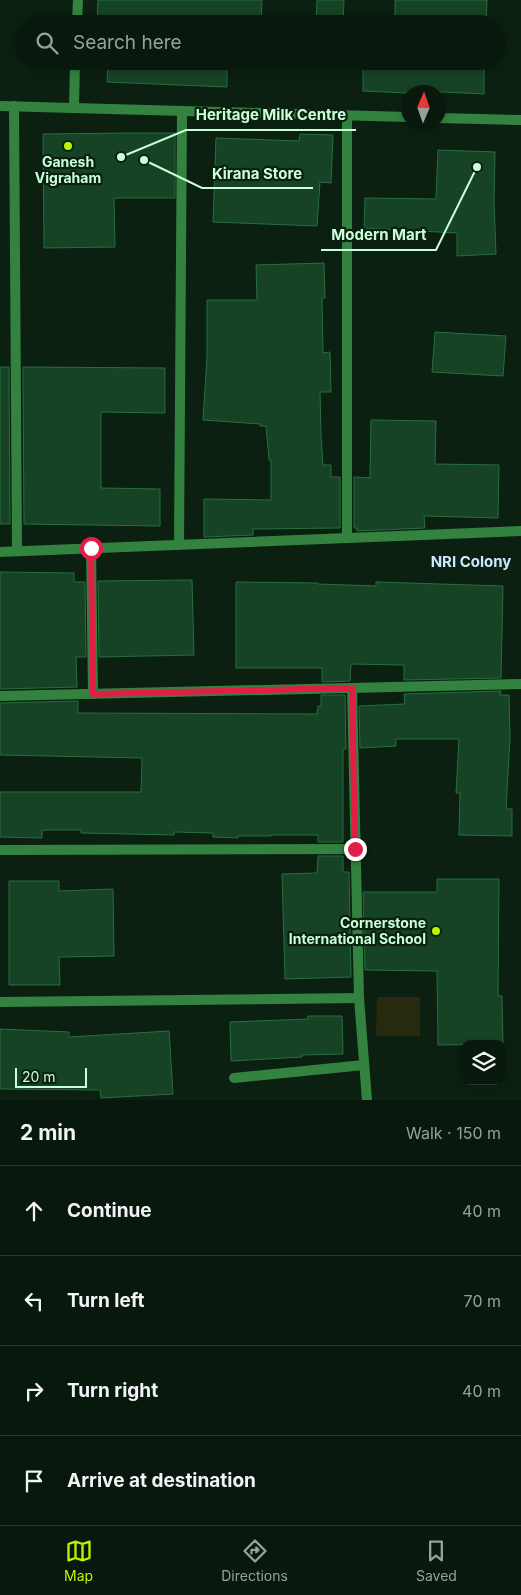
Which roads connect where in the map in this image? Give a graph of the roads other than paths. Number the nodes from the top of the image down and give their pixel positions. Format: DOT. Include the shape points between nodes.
graph roads {
  1 [pos="78,0"];
  2 [pos="77,15"];
  3 [pos="75,70"];
  4 [pos="0,106"];
  5 [pos="14,106"];
  6 [pos="74,108"];
  7 [pos="182,111"];
  8 [pos="347,116"];
  9 [pos="401,117"];
  10 [pos="446,118"];
  11 [pos="521,120"];
  12 [pos="521,531"];
  13 [pos="347,538"];
  14 [pos="179,545"];
  15 [pos="91,548"];
  16 [pos="17,551"];
  17 [pos="0,552"];
  18 [pos="521,684"];
  19 [pos="352,688"];
  20 [pos="93,694"];
  21 [pos="0,696"];
  22 [pos="355,849"];
  23 [pos="0,850"];
  24 [pos="358,998"];
  25 [pos="0,1002"];
  26 [pos="364,1065"];
  27 [pos="234,1078"];
  28 [pos="366,1100"];
  1 -- 2 [label="street"];
  3 -- 6 [label="street"];
  4 -- 5 [label="street"];
  5 -- 6 [label="street"];
  5 -- 16 [label="street"];
  6 -- 7 [label="street"];
  7 -- 8 [label="street"];
  7 -- 14 [label="street"];
  8 -- 9 [label="street"];
  8 -- 13 [label="street"];
  10 -- 11 [label="street"];
  12 -- 13 [label="street"];
  13 -- 14 [label="street"];
  14 -- 15 [label="street"];
  15 -- 16 [label="street"];
  15 -- 20 [label="street"];
  16 -- 17 [label="street"];
  18 -- 19 [label="street"];
  19 -- 20 [label="street"];
  19 -- 22 [label="street"];
  20 -- 21 [label="street"];
  22 -- 23 [label="street"];
  22 -- 24 [label="street"];
  24 -- 25 [label="street"];
  24 -- 26 [label="street"];
  26 -- 27 [label="street"];
  26 -- 28 [label="street"];
}
